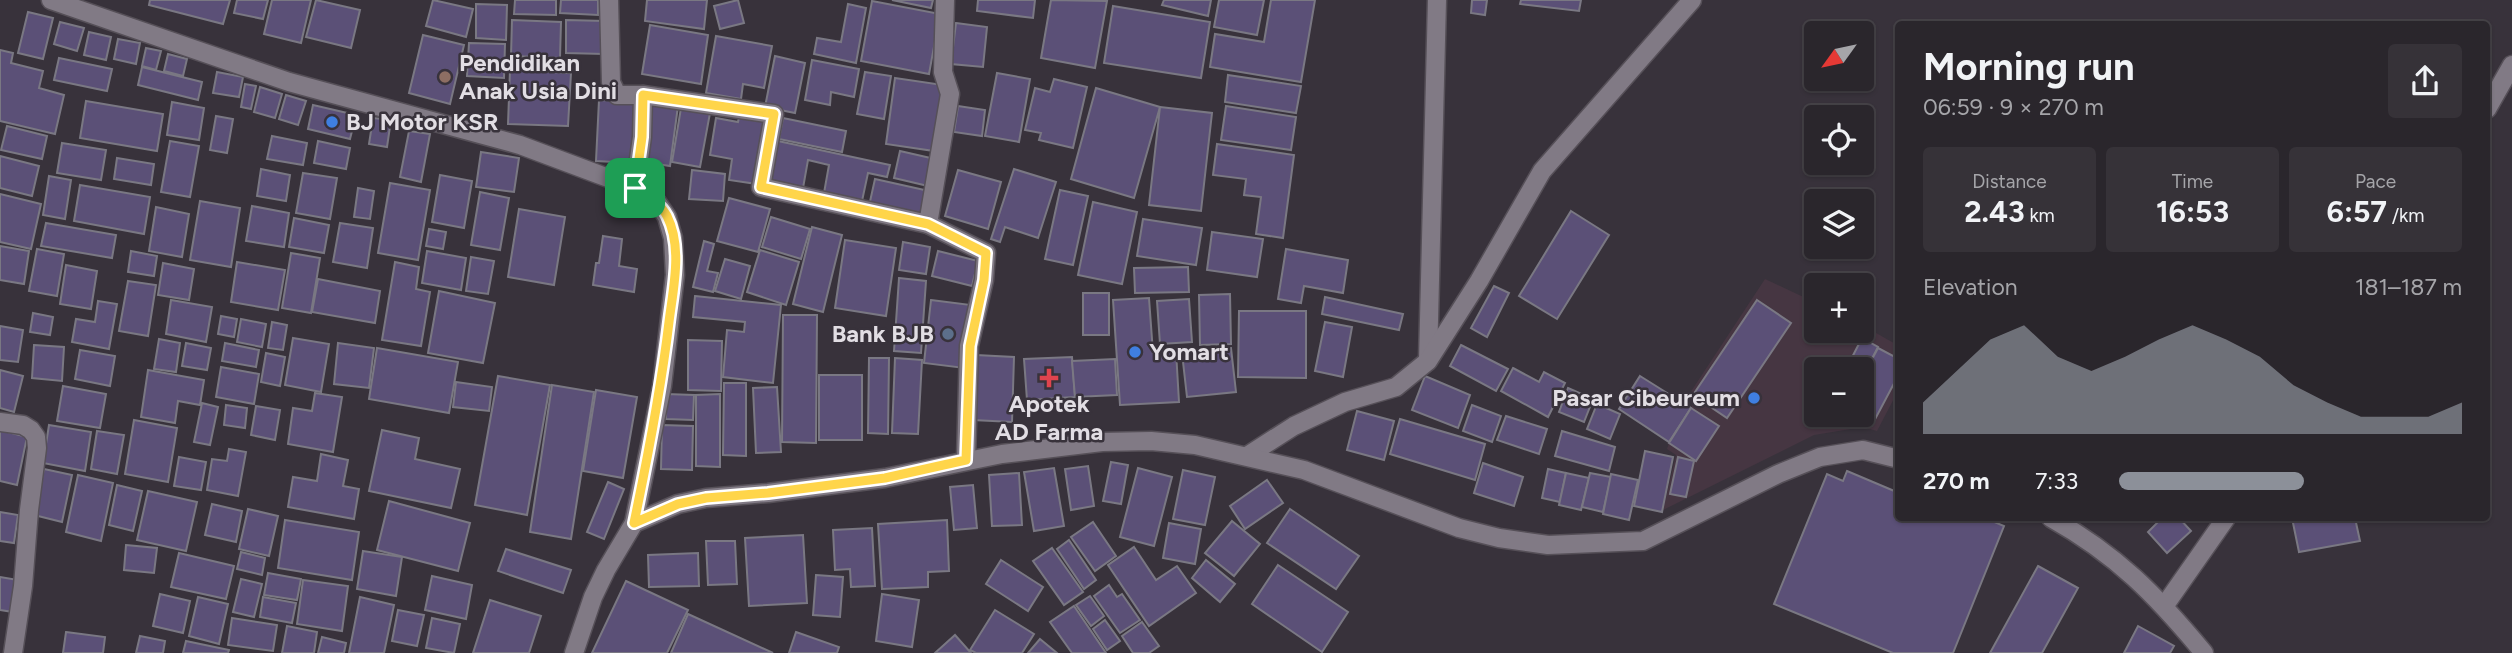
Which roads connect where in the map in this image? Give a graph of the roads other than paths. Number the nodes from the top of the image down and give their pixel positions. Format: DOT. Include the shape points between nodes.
graph roads {
  1 [pos="51,0"];
  2 [pos="609,0"];
  3 [pos="945,0"];
  4 [pos="1437,0"];
  5 [pos="1692,0"];
  6 [pos="2512,65"];
  7 [pos="643,95"];
  8 [pos="2490,104"];
  9 [pos="635,188"];
  10 [pos="928,224"];
  11 [pos="1428,361"];
  12 [pos="0,422"];
  13 [pos="1247,456"];
  14 [pos="1895,458"];
  15 [pos="966,460"];
  16 [pos="2056,521"];
  17 [pos="2224,521"];
  18 [pos="634,523"];
  19 [pos="2165,605"];
  20 [pos="13,653"];
  21 [pos="574,653"];
  22 [pos="2204,653"];
  1 -- 9 [label="street" via="289,82 520,145"];
  2 -- 7 [label="street" via="611,82 617,95"];
  3 -- 10 [label="street" via="943,72 950,94"];
  4 -- 11 [label="street"];
  5 -- 11 [label="street" via="1542,171"];
  6 -- 8 [label="street"];
  7 -- 9 [label="street"];
  7 -- 10 [label="street" via="774,114 761,187"];
  9 -- 18 [label="street" via="657,202 667,217 675,275 662,386"];
  10 -- 15 [label="street" via="986,253 970,346"];
  11 -- 13 [label="street" via="1396,387 1345,402 1294,426"];
  12 -- 20 [label="street" via="31,430 37,448"];
  13 -- 14 [label="street" via="1304,470 1459,528 1548,545 1643,541 1820,457 1863,450"];
  13 -- 15 [label="street" via="1151,441 1065,446"];
  15 -- 18 [label="street" via="885,478 706,498 678,504"];
  16 -- 19 [label="street" via="2099,547"];
  17 -- 19 [label="street"];
  18 -- 21 [label="street" via="601,579"];
  19 -- 22 [label="street"];
}
